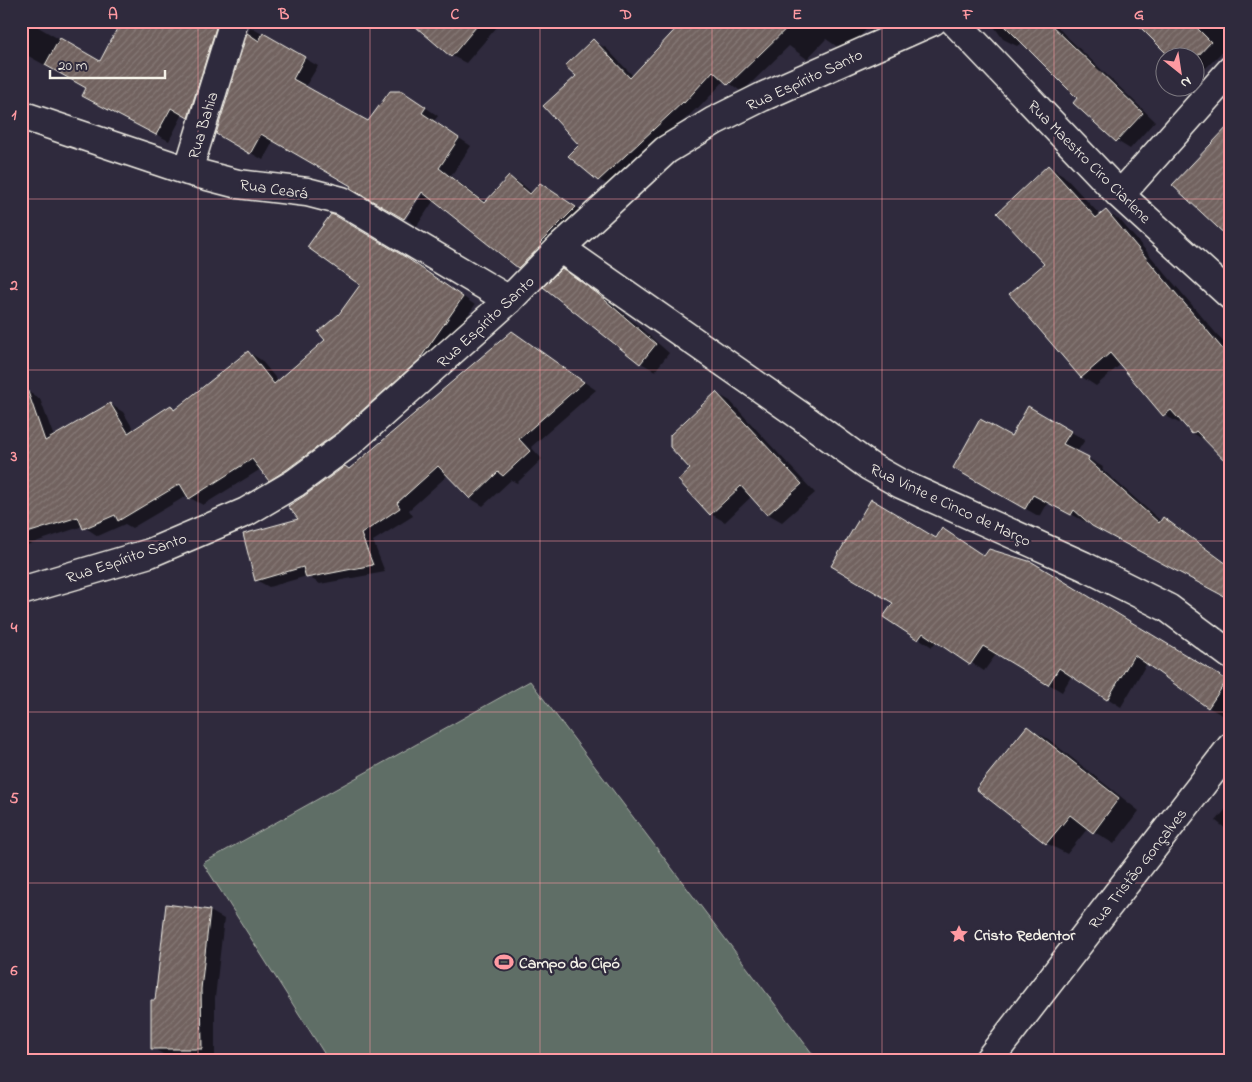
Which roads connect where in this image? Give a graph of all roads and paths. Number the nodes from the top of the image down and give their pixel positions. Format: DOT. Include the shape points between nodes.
graph roads {
  1 [pos="234,21"];
  2 [pos="933,21"];
  3 [pos="954,21"];
  4 [pos="1231,70"];
  5 [pos="21,115"];
  6 [pos="188,171"];
  7 [pos="1120,195"];
  8 [pos="560,248"];
  9 [pos="1231,296"];
  10 [pos="509,300"];
  11 [pos="21,591"];
  12 [pos="1231,656"];
  13 [pos="1231,747"];
  14 [pos="988,1061"];
  1 -- 6 [label="street, Rua Bahia"];
  2 -- 8 [label="street, Rua Espírito Santo" via="762,97 690,135 666,150"];
  3 -- 7 [label="street, Rua Maestro Ciro Ciarlene"];
  4 -- 7 [label="street"];
  5 -- 6 [label="street, Rua Ceará"];
  6 -- 10 [label="street, Rua Ceará" via="238,184 307,192 342,201"];
  7 -- 9 [label="street, Rua Maestro Ciro Ciarlene"];
  8 -- 10 [label="street, Rua Espírito Santo"];
  8 -- 12 [label="street, Rua Vinte e Cinco de Março" via="869,466 901,484 1084,566 1168,608"];
  10 -- 11 [label="street, Rua Espírito Santo" via="348,444 287,488 246,512 150,552"];
  13 -- 14 [label="street, Rua Tristão Gonçalves"];
}
